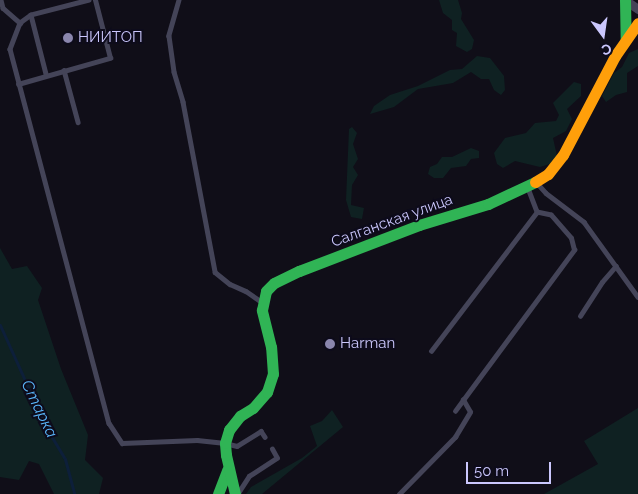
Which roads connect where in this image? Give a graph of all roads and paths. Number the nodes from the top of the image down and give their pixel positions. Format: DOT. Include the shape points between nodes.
graph roads {
  1 [pos="1,0"];
  2 [pos="90,0"];
  3 [pos="95,0"];
  4 [pos="179,0"];
  5 [pos="625,0"];
  6 [pos="638,9"];
  7 [pos="31,15"];
  8 [pos="20,23"];
  9 [pos="638,23"];
  10 [pos="626,39"];
  11 [pos="64,70"];
  12 [pos="46,74"];
  13 [pos="18,84"];
  14 [pos="78,122"];
  15 [pos="532,184"];
  16 [pos="537,212"];
  17 [pos="616,266"];
  18 [pos="638,297"];
  19 [pos="262,302"];
  20 [pos="580,316"];
  21 [pos="430,351"];
  22 [pos="463,400"];
  23 [pos="455,411"];
  24 [pos="265,437"];
  25 [pos="225,443"];
  26 [pos="272,449"];
  27 [pos="228,467"];
  28 [pos="218,494"];
  29 [pos="236,494"];
  30 [pos="399,494"];
  1 -- 8 [label="lane" via="3,8"];
  2 -- 7 [label="lane"];
  3 -- 11 [label="lane" via="110,58"];
  4 -- 19 [label="lane" via="169,36 215,272"];
  5 -- 6 [label="street"];
  5 -- 10 [label="street"];
  7 -- 8 [label="lane"];
  7 -- 12 [label="lane"];
  8 -- 13 [label="lane" via="10,49"];
  9 -- 10 [label="street, Салганская улица"];
  10 -- 15 [label="street, Салганская улица" via="563,155 548,174"];
  11 -- 12 [label="lane"];
  11 -- 14 [label="lane"];
  12 -- 13 [label="lane"];
  13 -- 25 [label="lane" via="109,423 122,443 198,440"];
  15 -- 16 [label="lane"];
  15 -- 17 [label="lane" via="584,222"];
  15 -- 19 [label="street, Салганская улица" via="488,204 419,225 299,271 274,283"];
  16 -- 21 [label="lane"];
  16 -- 22 [label="lane" via="552,214 571,238 574,250"];
  17 -- 18 [label="lane"];
  17 -- 20 [label="lane"];
  19 -- 25 [label="street" via="271,347 272,374 267,392 237,420"];
  22 -- 23 [label="lane"];
  22 -- 30 [label="lane" via="470,412 456,437"];
  24 -- 25 [label="lane" via="261,431 237,446"];
  25 -- 27 [label="street"];
  26 -- 29 [label="lane" via="277,458 249,476"];
  27 -- 28 [label="street"];
  27 -- 29 [label="street"];
}
